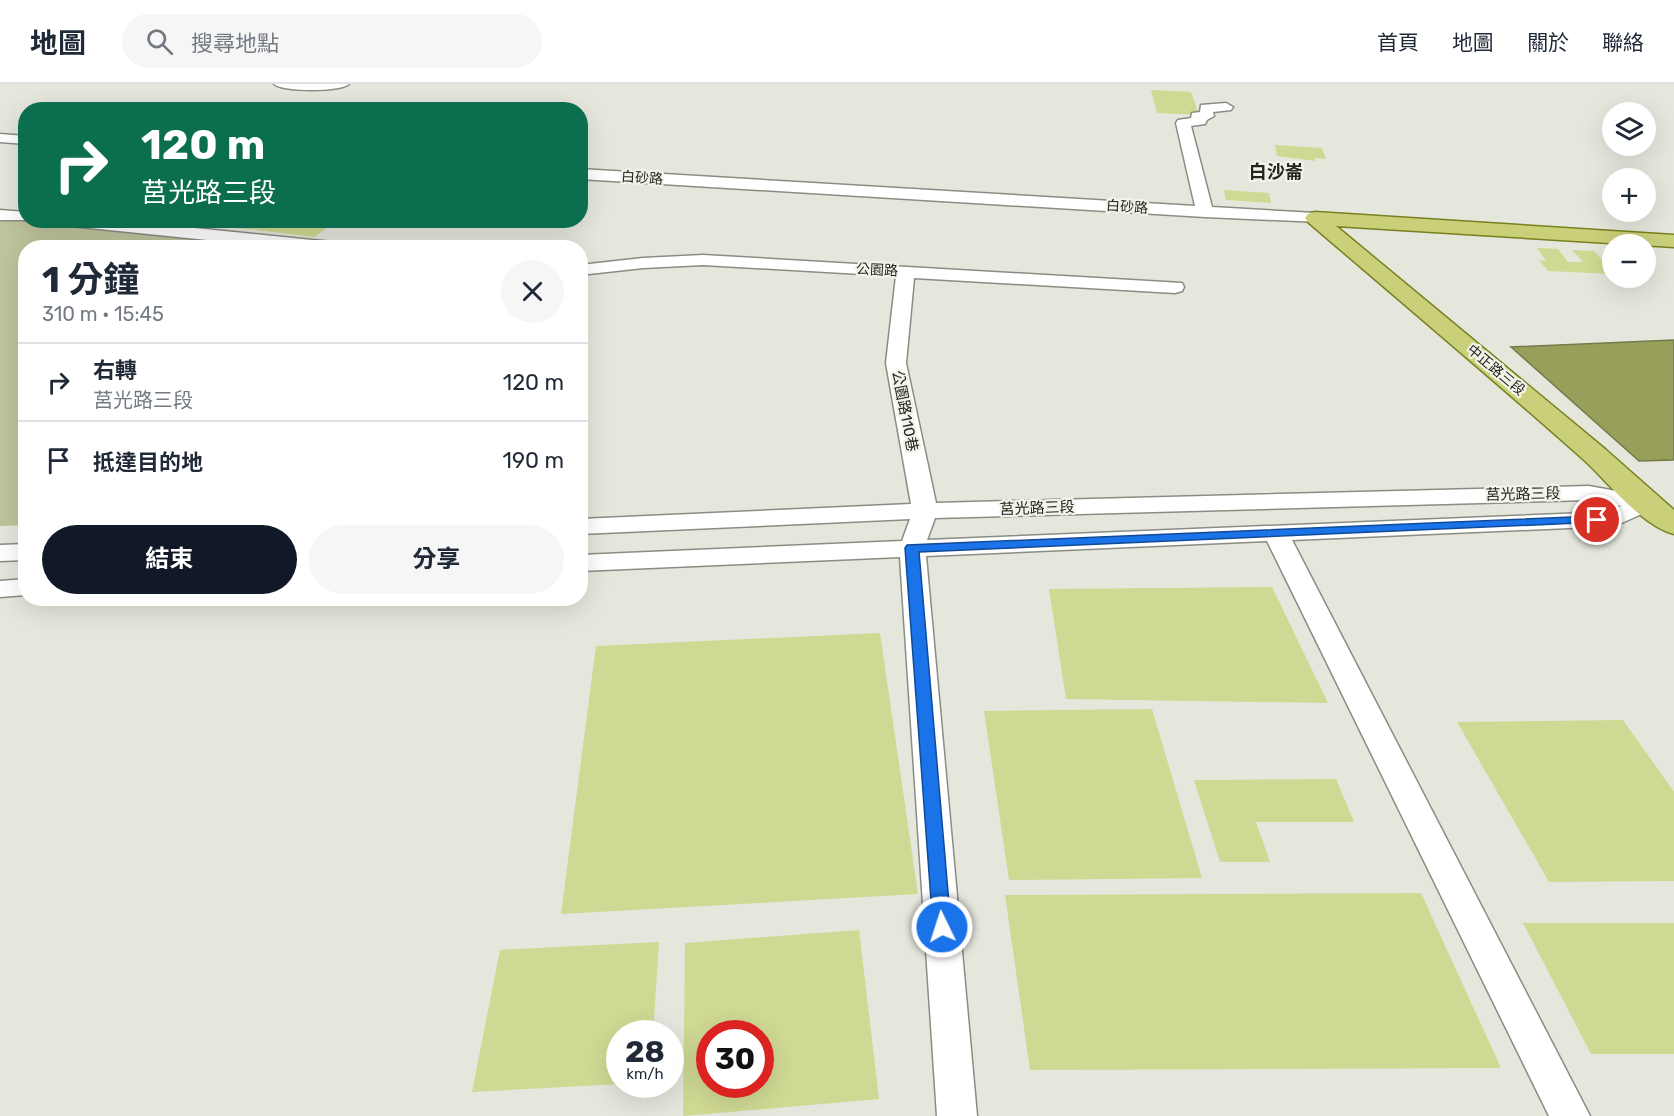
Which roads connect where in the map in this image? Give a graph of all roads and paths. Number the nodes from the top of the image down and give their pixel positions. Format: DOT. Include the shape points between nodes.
graph roads {
  1 [pos="281,84"];
  2 [pos="342,84"];
  3 [pos="1226,107"];
  4 [pos="0,138"];
  5 [pos="18,139"];
  6 [pos="588,174"];
  7 [pos="1205,212"];
  8 [pos="0,215"];
  9 [pos="18,216"];
  10 [pos="1315,218"];
  11 [pos="141,228"];
  12 [pos="261,240"];
  13 [pos="1674,241"];
  14 [pos="588,269"];
  15 [pos="906,271"];
  16 [pos="1175,287"];
  17 [pos="1646,503"];
  18 [pos="925,511"];
  19 [pos="1674,525"];
  20 [pos="588,527"];
  21 [pos="1276,534"];
  22 [pos="912,548"];
  23 [pos="18,552"];
  24 [pos="0,553"];
  25 [pos="588,563"];
  26 [pos="18,588"];
  27 [pos="0,589"];
  28 [pos="957,1116"];
  29 [pos="1570,1116"];
  1 -- 2 [label="street"];
  3 -- 7 [label="street" via="1206,108 1207,116 1183,123"];
  4 -- 5 [label="street"];
  6 -- 7 [label="street, 白砂路"];
  7 -- 10 [label="street, 白砂路"];
  8 -- 9 [label="street"];
  10 -- 13 [label="main road, 白砂路"];
  10 -- 17 [label="main road, 中正路三段" via="1595,454"];
  11 -- 12 [label="street"];
  14 -- 15 [label="street, 公園路" via="703,260"];
  15 -- 16 [label="street, 公園路"];
  15 -- 18 [label="street, 公園路110巷" via="896,363"];
  17 -- 18 [label="street, 莒光路三段" via="1589,493"];
  17 -- 19 [label="main road, 中正路三段"];
  17 -- 21 [label="street, 莒光路三段" via="1615,519"];
  18 -- 20 [label="street, 莒光路三段"];
  18 -- 22 [label="street"];
  21 -- 22 [label="street, 莒光路三段"];
  21 -- 29 [label="street"];
  22 -- 25 [label="street, 莒光路三段"];
  22 -- 28 [label="street"];
  23 -- 24 [label="street"];
  26 -- 27 [label="street"];
}
